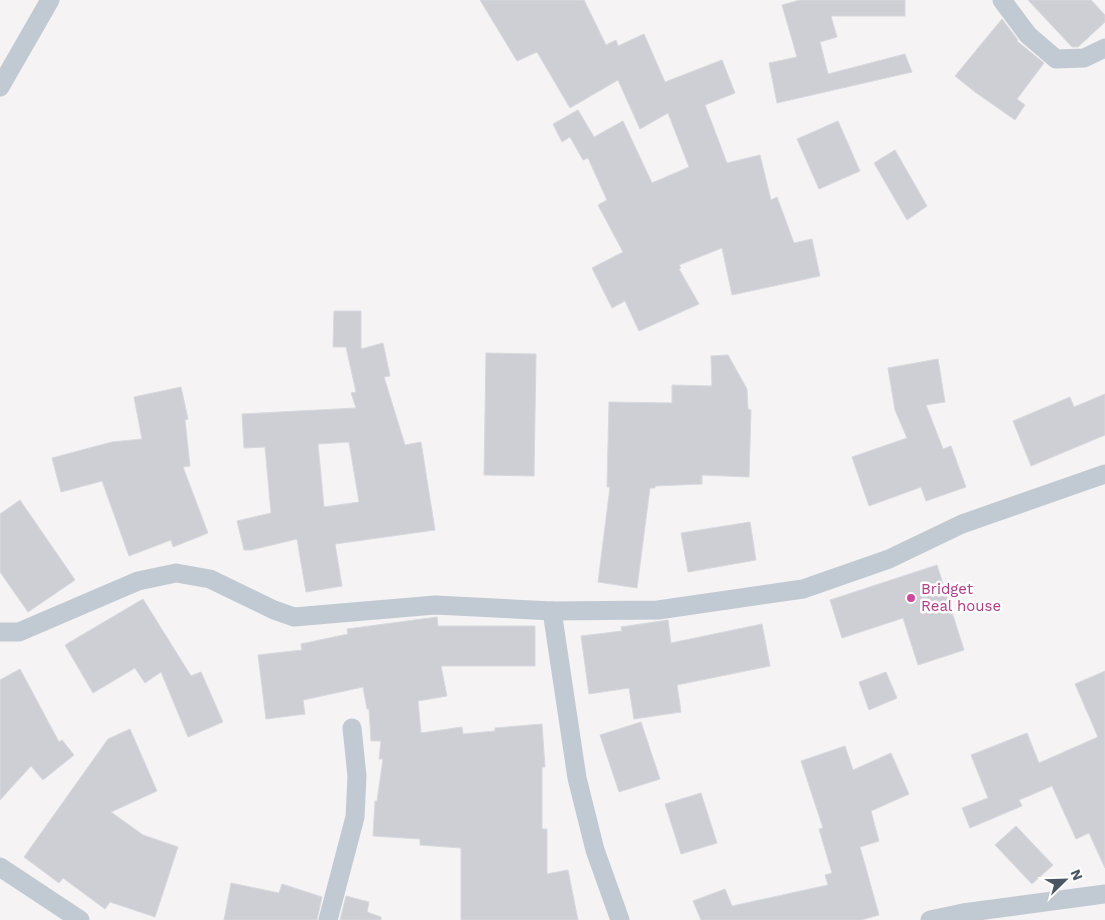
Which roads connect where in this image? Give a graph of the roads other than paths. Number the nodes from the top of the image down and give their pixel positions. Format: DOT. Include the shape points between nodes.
graph roads {
  1 [pos="50,0"];
  2 [pos="1002,0"];
  3 [pos="1105,48"];
  4 [pos="0,86"];
  5 [pos="1105,474"];
  6 [pos="552,611"];
  7 [pos="0,632"];
  8 [pos="352,728"];
  9 [pos="0,867"];
  10 [pos="1105,894"];
  11 [pos="80,920"];
  12 [pos="328,920"];
  13 [pos="620,920"];
  14 [pos="930,920"];
  1 -- 4 [label="street"];
  2 -- 3 [label="street" via="1028,35 1056,59 1084,58"];
  5 -- 6 [label="street" via="962,524 890,559 803,590 658,610"];
  6 -- 7 [label="street" via="435,605 294,616 274,610 210,578 176,573 138,581 19,632"];
  6 -- 13 [label="street" via="577,778 595,850"];
  8 -- 12 [label="street" via="357,776 355,817"];
  9 -- 11 [label="street"];
  10 -- 14 [label="street"];
}
